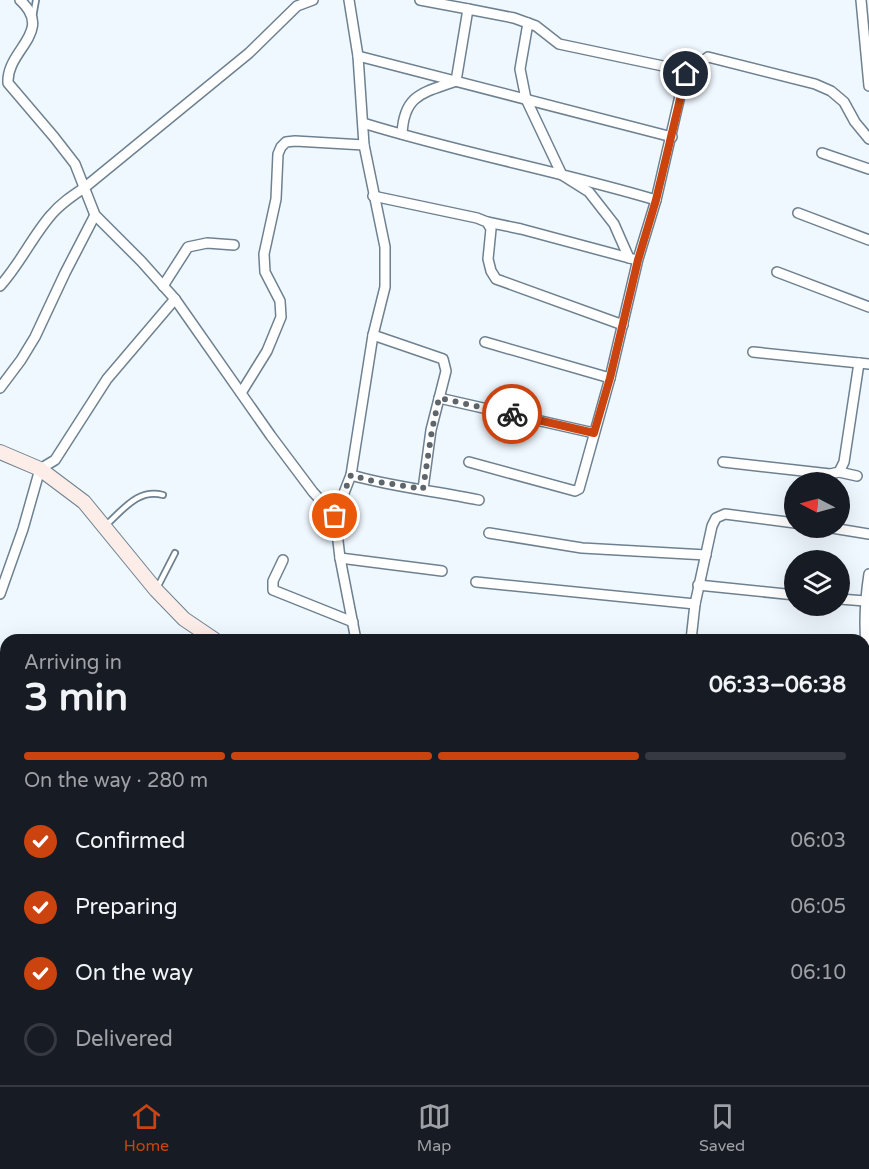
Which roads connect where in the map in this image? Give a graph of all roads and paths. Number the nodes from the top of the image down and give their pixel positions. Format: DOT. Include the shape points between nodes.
graph roads {
  1 [pos="20,0"];
  2 [pos="36,0"];
  3 [pos="313,0"];
  4 [pos="349,0"];
  5 [pos="420,0"];
  6 [pos="861,0"];
  7 [pos="472,6"];
  8 [pos="33,16"];
  9 [pos="528,23"];
  10 [pos="358,56"];
  11 [pos="686,74"];
  12 [pos="456,81"];
  13 [pos="869,86"];
  14 [pos="526,99"];
  15 [pos="363,123"];
  16 [pos="402,134"];
  17 [pos="672,137"];
  18 [pos="869,140"];
  19 [pos="364,145"];
  20 [pos="822,153"];
  21 [pos="869,169"];
  22 [pos="562,175"];
  23 [pos="84,188"];
  24 [pos="373,196"];
  25 [pos="656,200"];
  26 [pos="798,213"];
  27 [pos="95,215"];
  28 [pos="487,222"];
  29 [pos="869,240"];
  30 [pos="234,245"];
  31 [pos="633,259"];
  32 [pos="777,272"];
  33 [pos="0,286"];
  34 [pos="163,286"];
  35 [pos="176,299"];
  36 [pos="869,307"];
  37 [pos="623,325"];
  38 [pos="373,335"];
  39 [pos="485,342"];
  40 [pos="753,352"];
  41 [pos="864,363"];
  42 [pos="610,378"];
  43 [pos="0,388"];
  44 [pos="241,393"];
  45 [pos="439,398"];
  46 [pos="594,433"];
  47 [pos="0,452"];
  48 [pos="469,462"];
  49 [pos="723,462"];
  50 [pos="40,469"];
  51 [pos="812,472"];
  52 [pos="839,472"];
  53 [pos="850,474"];
  54 [pos="351,475"];
  55 [pos="857,476"];
  56 [pos="423,489"];
  57 [pos="163,495"];
  58 [pos="479,500"];
  59 [pos="335,516"];
  60 [pos="784,522"];
  61 [pos="105,526"];
  62 [pos="850,531"];
  63 [pos="489,533"];
  64 [pos="869,534"];
  65 [pos="175,553"];
  66 [pos="706,555"];
  67 [pos="340,558"];
  68 [pos="284,560"];
  69 [pos="442,571"];
  70 [pos="869,574"];
  71 [pos="476,582"];
  72 [pos="698,585"];
  73 [pos="156,590"];
  74 [pos="0,594"];
  75 [pos="784,594"];
  76 [pos="850,600"];
  77 [pos="865,601"];
  78 [pos="695,604"];
  79 [pos="353,622"];
  80 [pos="206,634"];
  81 [pos="355,634"];
  82 [pos="692,634"];
  83 [pos="864,634"];
  1 -- 8 [label="street"];
  2 -- 8 [label="lane"];
  3 -- 23 [label="street" via="297,6 249,53"];
  4 -- 10 [label="street"];
  5 -- 7 [label="street"];
  6 -- 13 [label="street"];
  7 -- 9 [label="street"];
  7 -- 12 [label="street"];
  8 -- 23 [label="street" via="31,32 11,66 8,83 75,164"];
  9 -- 11 [label="street" via="559,44"];
  9 -- 14 [label="street" via="520,69"];
  10 -- 12 [label="street"];
  10 -- 15 [label="street"];
  11 -- 17 [label="street"];
  11 -- 18 [label="street" via="708,57 815,84 844,102"];
  12 -- 14 [label="street"];
  12 -- 16 [label="street" via="408,104"];
  14 -- 17 [label="street"];
  14 -- 22 [label="street"];
  15 -- 16 [label="street"];
  15 -- 19 [label="street"];
  16 -- 22 [label="street"];
  17 -- 25 [label="street"];
  19 -- 24 [label="street"];
  19 -- 44 [label="street" via="295,141 281,147 276,200 264,254 265,272 280,301 281,317 267,351"];
  20 -- 21 [label="street"];
  22 -- 25 [label="street"];
  22 -- 31 [label="street" via="589,192 614,224"];
  23 -- 27 [label="street"];
  23 -- 33 [label="street" via="51,215"];
  24 -- 28 [label="street"];
  24 -- 38 [label="street" via="385,247 385,287"];
  25 -- 31 [label="street"];
  26 -- 29 [label="street"];
  27 -- 34 [label="street"];
  27 -- 43 [label="street" via="35,337"];
  28 -- 31 [label="street"];
  28 -- 37 [label="street" via="491,229 488,259 496,279"];
  30 -- 34 [label="street" via="207,243 188,247"];
  31 -- 37 [label="street"];
  32 -- 36 [label="street"];
  34 -- 35 [label="street"];
  35 -- 44 [label="street"];
  35 -- 50 [label="street" via="107,379 55,460"];
  37 -- 42 [label="street"];
  38 -- 45 [label="street" via="443,359 446,370"];
  38 -- 54 [label="street"];
  39 -- 42 [label="street"];
  40 -- 41 [label="street"];
  41 -- 52 [label="street"];
  42 -- 46 [label="street"];
  44 -- 59 [label="street"];
  45 -- 46 [label="street"];
  45 -- 56 [label="street"];
  46 -- 48 [label="street" via="579,489 575,490"];
  47 -- 50 [label="street"];
  49 -- 51 [label="street"];
  50 -- 61 [label="street" via="84,502"];
  50 -- 74 [label="street"];
  53 -- 55 [label="street"];
  54 -- 56 [label="street"];
  54 -- 59 [label="street"];
  56 -- 58 [label="street"];
  57 -- 61 [label="lane" via="146,492"];
  59 -- 67 [label="street"];
  60 -- 66 [label="street" via="725,514 716,518 712,526"];
  61 -- 73 [label="street"];
  62 -- 64 [label="street"];
  63 -- 66 [label="street" via="582,548"];
  65 -- 73 [label="lane"];
  66 -- 72 [label="street"];
  67 -- 69 [label="street"];
  67 -- 79 [label="street"];
  68 -- 79 [label="street" via="273,581 273,590"];
  70 -- 77 [label="street"];
  71 -- 78 [label="street"];
  72 -- 75 [label="street"];
  72 -- 78 [label="street"];
  73 -- 80 [label="street" via="184,619"];
  76 -- 77 [label="street"];
  77 -- 83 [label="street"];
  78 -- 82 [label="street"];
  79 -- 81 [label="street"];
}
